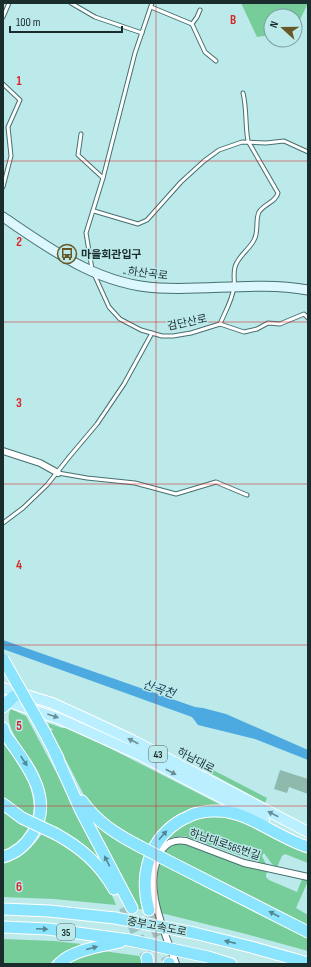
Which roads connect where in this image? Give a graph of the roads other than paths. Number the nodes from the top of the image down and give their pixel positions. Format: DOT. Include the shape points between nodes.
graph roads {
  1 [pos="9,3"];
  2 [pos="71,3"];
  3 [pos="152,5"];
  4 [pos="200,10"];
  5 [pos="3,17"];
  6 [pos="192,24"];
  7 [pos="142,33"];
  8 [pos="216,61"];
  9 [pos="3,84"];
  10 [pos="243,93"];
  11 [pos="81,134"];
  12 [pos="248,141"];
  13 [pos="308,152"];
  14 [pos="103,178"];
  15 [pos="3,187"];
  16 [pos="94,211"];
  17 [pos="3,217"];
  18 [pos="93,273"];
  19 [pos="234,286"];
  20 [pos="308,290"];
  21 [pos="308,311"];
  22 [pos="304,314"];
  23 [pos="308,318"];
  24 [pos="220,324"];
  25 [pos="152,333"];
  26 [pos="3,451"];
  27 [pos="58,472"];
  28 [pos="247,495"];
  29 [pos="3,523"];
  30 [pos="3,659"];
  31 [pos="3,688"];
  32 [pos="21,693"];
  33 [pos="5,703"];
  34 [pos="4,731"];
  35 [pos="55,753"];
  36 [pos="3,804"];
  37 [pos="308,832"];
  38 [pos="308,843"];
  39 [pos="308,847"];
  40 [pos="3,857"];
  41 [pos="308,878"];
  42 [pos="3,909"];
  43 [pos="149,910"];
  44 [pos="3,927"];
  45 [pos="308,932"];
  46 [pos="129,940"];
  47 [pos="308,963"];
  48 [pos="59,964"];
  49 [pos="172,964"];
  50 [pos="231,964"];
  1 -- 5 [label="lane"];
  2 -- 7 [label="lane" via="95,17"];
  3 -- 6 [label="lane"];
  3 -- 7 [label="lane, 검단산로"];
  4 -- 6 [label="lane"];
  6 -- 8 [label="lane" via="205,52"];
  7 -- 14 [label="lane, 검단산로"];
  9 -- 15 [label="lane" via="20,100 8,127 11,156"];
  10 -- 12 [label="lane"];
  11 -- 14 [label="lane" via="78,155"];
  12 -- 13 [label="lane" via="284,141"];
  12 -- 16 [label="lane" via="219,150 204,161 147,220 138,224"];
  12 -- 19 [label="lane, 검단산로" via="278,193 259,213 254,240 235,267"];
  14 -- 16 [label="lane, 검단산로"];
  16 -- 18 [label="lane, 검단산로" via="86,233"];
  17 -- 18 [label="street, 하산곡로"];
  18 -- 19 [label="street, 하산곡로" via="121,282 159,288"];
  18 -- 25 [label="lane, 검단산로" via="108,307 120,319"];
  19 -- 20 [label="street, 하산곡로" via="279,286"];
  19 -- 24 [label="lane, 검단산로"];
  21 -- 22 [label="lane, 검단산로"];
  22 -- 23 [label="lane"];
  22 -- 24 [label="lane, 검단산로" via="280,324 268,323 244,332"];
  24 -- 25 [label="lane, 검단산로" via="172,336"];
  25 -- 27 [label="lane" via="108,410"];
  26 -- 27 [label="street"];
  27 -- 28 [label="lane" via="134,483 176,494 216,482"];
  27 -- 29 [label="lane" via="34,498"];
  30 -- 35 [label="highway, bridge"];
  31 -- 32 [label="main road, 하남대로 / 43"];
  32 -- 33 [label="highway"];
  37 -- 32 [label="main road, 하남대로 / 43, one-way" via="99,724 52,703"];
  33 -- 38 [label="main road, 하남대로 / 43, one-way" via="60,719 140,755"];
  34 -- 40 [label="highway, one-way" via="33,775 40,793 42,811 39,824 21,849"];
  36 -- 35 [label="highway, one-way, bridge" via="22,818 56,834 94,861 128,907"];
  45 -- 35 [label="highway, one-way, bridge" via="111,830 82,802"];
  43 -- 39 [label="highway, one-way" via="145,897 145,880 149,858 155,845 170,827 194,814 228,812 247,818 296,844"];
  41 -- 49 [label="street, 하남대로565번길" via="244,863 186,841 177,840 169,843 162,849 155,863 154,892"];
  47 -- 42 [label="highway, 중부고속도로 / 35, one-way, bridge" via="194,933 115,918"];
  44 -- 46 [label="highway, 중부고속도로 / 35, one-way" via="48,929"];
  48 -- 46 [label="highway, one-way" via="63,959 83,951"];
  46 -- 50 [label="highway, 중부고속도로 / 35, bridge"];
}
